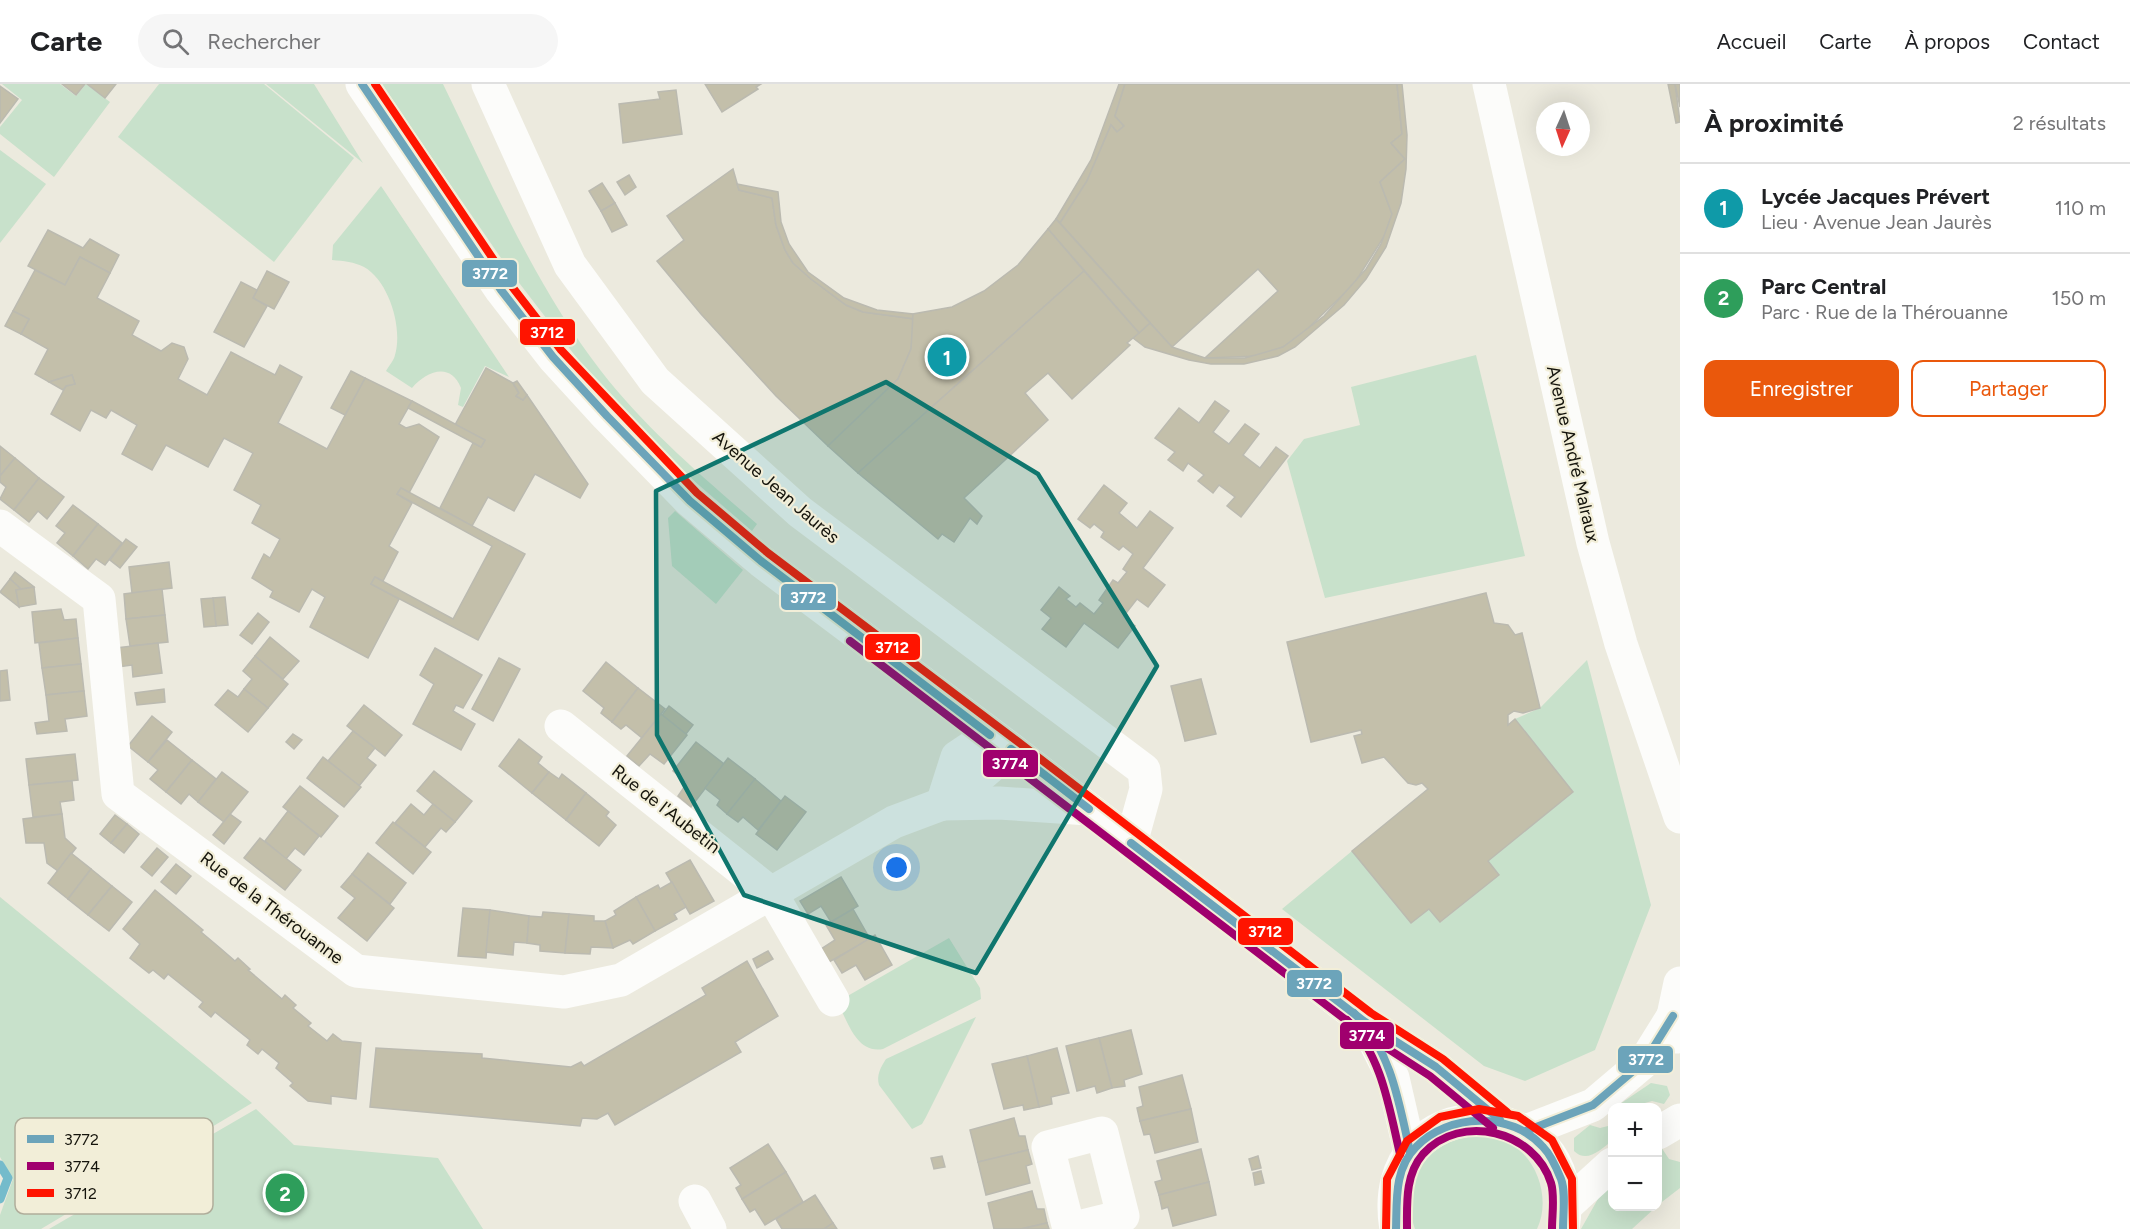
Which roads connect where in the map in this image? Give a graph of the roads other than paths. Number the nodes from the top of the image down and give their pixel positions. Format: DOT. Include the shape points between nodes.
graph roads {
  1 [pos="362,84"];
  2 [pos="488,84"];
  3 [pos="1489,84"];
  4 [pos="0,526"];
  5 [pos="561,726"];
  6 [pos="1000,742"];
  7 [pos="942,804"];
  8 [pos="1089,809"];
  9 [pos="1680,817"];
  10 [pos="1131,843"];
  11 [pos="771,893"];
  12 [pos="1680,983"];
  13 [pos="833,1000"];
  14 [pos="1365,1022"];
  15 [pos="1676,1030"];
  16 [pos="1680,1120"];
  17 [pos="1513,1126"];
  18 [pos="1662,1131"];
  19 [pos="1410,1152"];
  20 [pos="1608,1169"];
  21 [pos="1565,1217"];
  22 [pos="1396,1229"];
  1 -- 6 [label="street" via="501,290 606,416 690,501 761,561"];
  2 -- 10 [label="street, Avenue Jean Jaurès" via="570,265 655,381 800,512 1144,770 1146,789"];
  3 -- 9 [label="street, Avenue André Malraux" via="1593,543 1621,644"];
  4 -- 11 [label="street, Rue de la Thérouanne" via="99,599 118,794 356,970 564,992 621,980"];
  5 -- 11 [label="street, Rue de l'Aubetin"];
  6 -- 7 [label="street" via="957,757"];
  6 -- 8 [label="street"];
  7 -- 8 [label="street, Rue de la Thérouanne"];
  7 -- 11 [label="street, Rue de la Thérouanne" via="894,822"];
  8 -- 10 [label="street"];
  10 -- 14 [label="street"];
  11 -- 13 [label="street"];
  12 -- 15 [label="street"];
  14 -- 17 [label="street" via="1436,1067"];
  14 -- 19 [label="street" via="1393,1078"];
  15 -- 17 [label="street" via="1593,1106"];
  16 -- 18 [label="street"];
  17 -- 19 [label="street" via="1475,1118 1450,1123 1428,1135"];
  17 -- 21 [label="street" via="1548,1151 1562,1176"];
  19 -- 22 [label="street" via="1397,1178 1392,1206"];
  20 -- 21 [label="street"];
}
